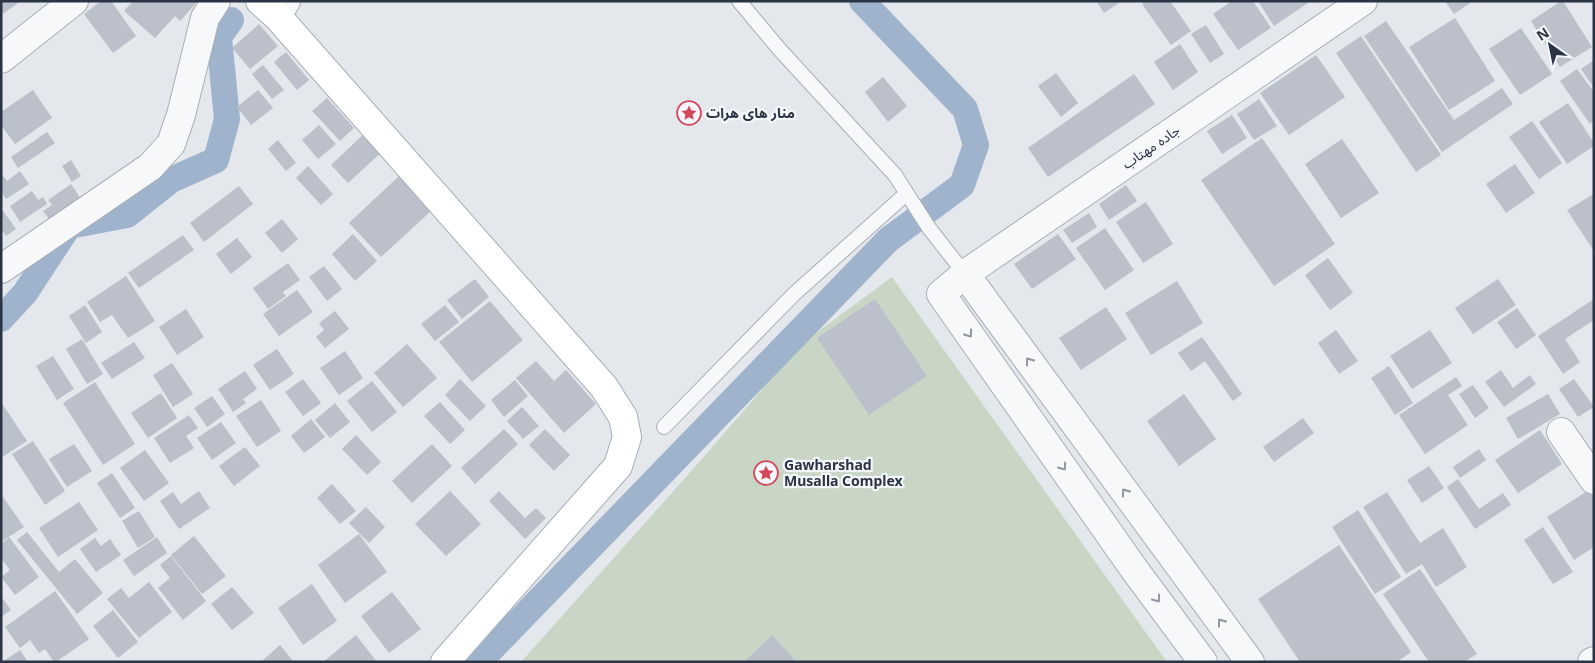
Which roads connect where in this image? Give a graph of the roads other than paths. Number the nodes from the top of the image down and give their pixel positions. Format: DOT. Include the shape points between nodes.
graph roads {
  1 [pos="74,1"];
  2 [pos="216,1"];
  3 [pos="739,1"];
  4 [pos="1363,1"];
  5 [pos="274,6"];
  6 [pos="1,59"];
  7 [pos="906,194"];
  8 [pos="1,270"];
  9 [pos="966,274"];
  10 [pos="664,427"];
  11 [pos="1561,432"];
  12 [pos="1594,480"];
  13 [pos="445,662"];
  14 [pos="1202,662"];
  15 [pos="1250,662"];
  1 -- 6 [label="street"];
  2 -- 8 [label="street" via="205,18 171,144 150,167"];
  3 -- 7 [label="lane" via="894,175"];
  4 -- 9 [label="street, جاده مهتاب"];
  5 -- 13 [label="main road" via="604,387 623,417 627,437 618,466"];
  7 -- 9 [label="lane"];
  7 -- 10 [label="lane" via="794,294"];
  9 -- 14 [label="street, جاده مهتاب, one-way" via="941,294"];
  15 -- 9 [label="street, one-way"];
  11 -- 12 [label="street"];
}
